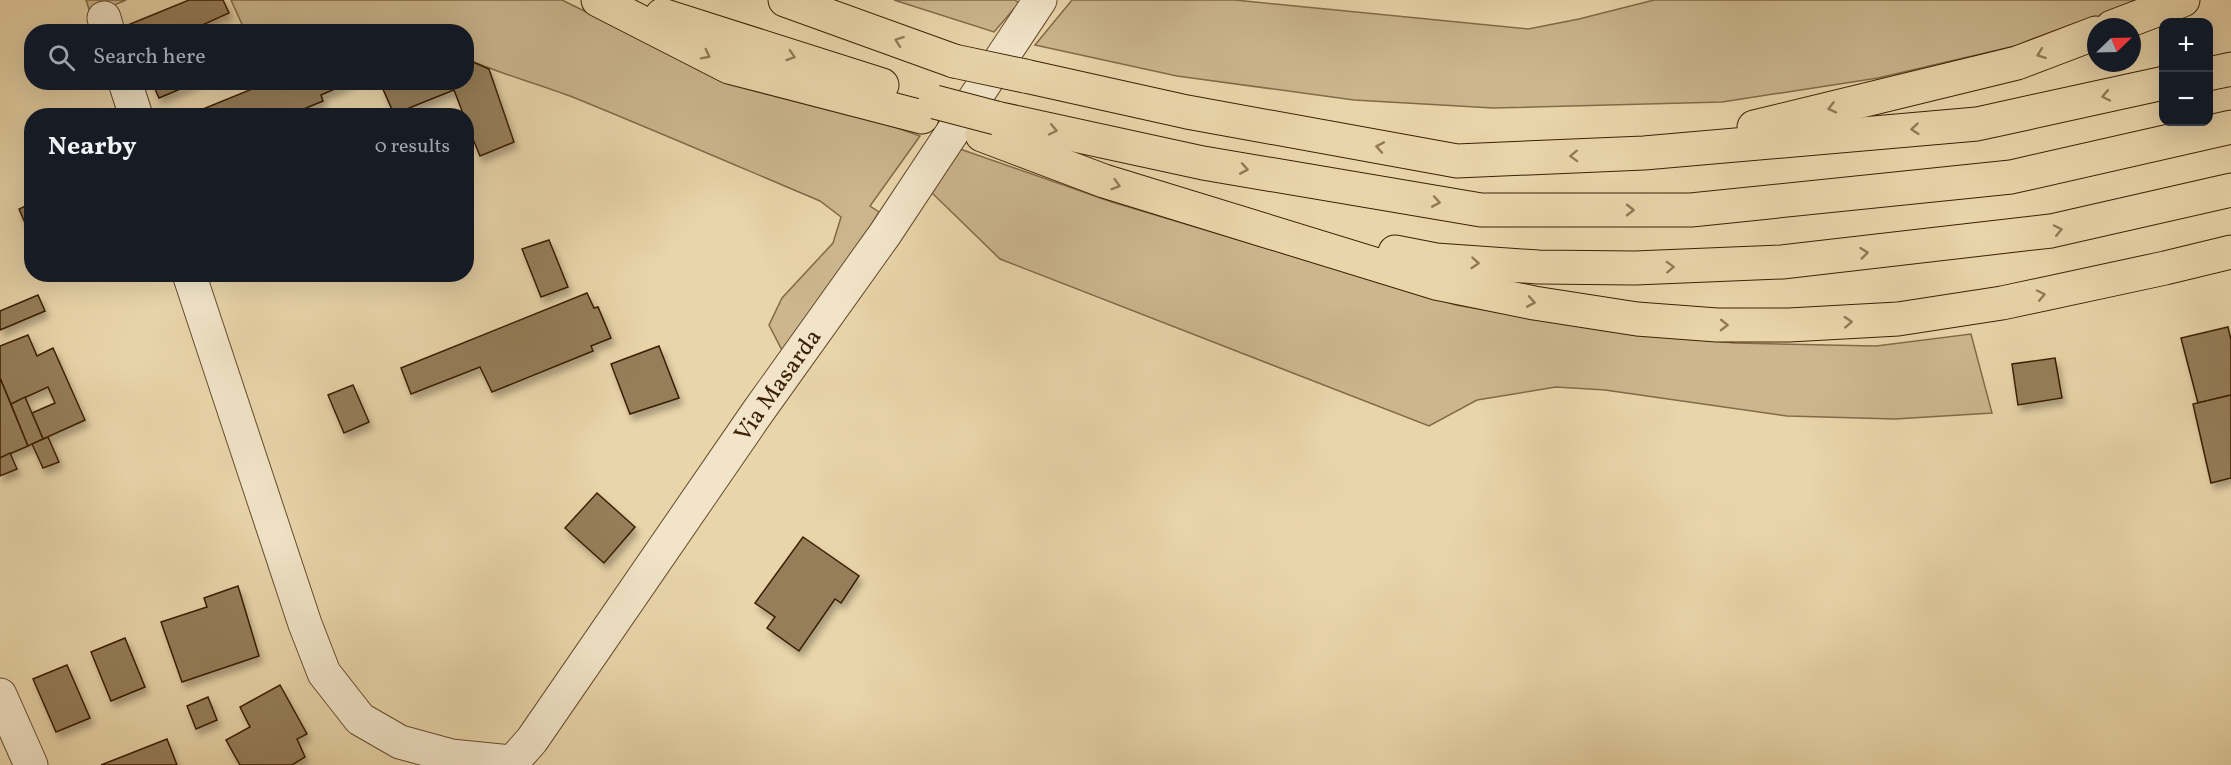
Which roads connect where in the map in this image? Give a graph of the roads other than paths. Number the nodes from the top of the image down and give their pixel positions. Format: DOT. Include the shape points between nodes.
graph roads {
  1 [pos="598,0"];
  2 [pos="615,0"];
  3 [pos="785,0"];
  4 [pos="1040,0"];
  5 [pos="2182,0"];
  6 [pos="2135,18"];
  7 [pos="2087,36"];
  8 [pos="2231,69"];
  9 [pos="2213,73"];
  10 [pos="2159,84"];
  11 [pos="128,90"];
  12 [pos="133,108"];
  13 [pos="928,110"];
  14 [pos="989,126"];
  15 [pos="2231,128"];
  16 [pos="1644,153"];
  17 [pos="2231,190"];
  18 [pos="1252,226"];
  19 [pos="2231,252"];
  20 [pos="192,282"];
  21 [pos="0,695"];
  22 [pos="512,764"];
  23 [pos="31,765"];
  1 -- 13 [label="highway, one-way" via="729,67"];
  2 -- 13 [label="highway, one-way"];
  16 -- 3 [label="highway, one-way, bridge" via="1458,161 1187,112 954,61"];
  4 -- 22 [label="street, Via Masarda" via="885,234"];
  5 -- 6 [label="highway"];
  7 -- 16 [label="highway, one-way" via="2017,63"];
  8 -- 9 [label="highway"];
  10 -- 16 [label="highway, one-way" via="1977,124"];
  11 -- 12 [label="street"];
  13 -- 14 [label="highway"];
  14 -- 15 [label="highway, one-way" via="1480,210 1691,210 2012,177"];
  14 -- 18 [label="highway, one-way" via="1104,181"];
  18 -- 17 [label="highway, one-way" via="1436,260 1635,268 1782,262 2051,231"];
  18 -- 19 [label="highway, one-way" via="1436,284 1637,319 1717,325 1898,319 2002,303"];
  20 -- 22 [label="street" via="324,673 360,719 400,742 451,756"];
  21 -- 23 [label="street"];
}
